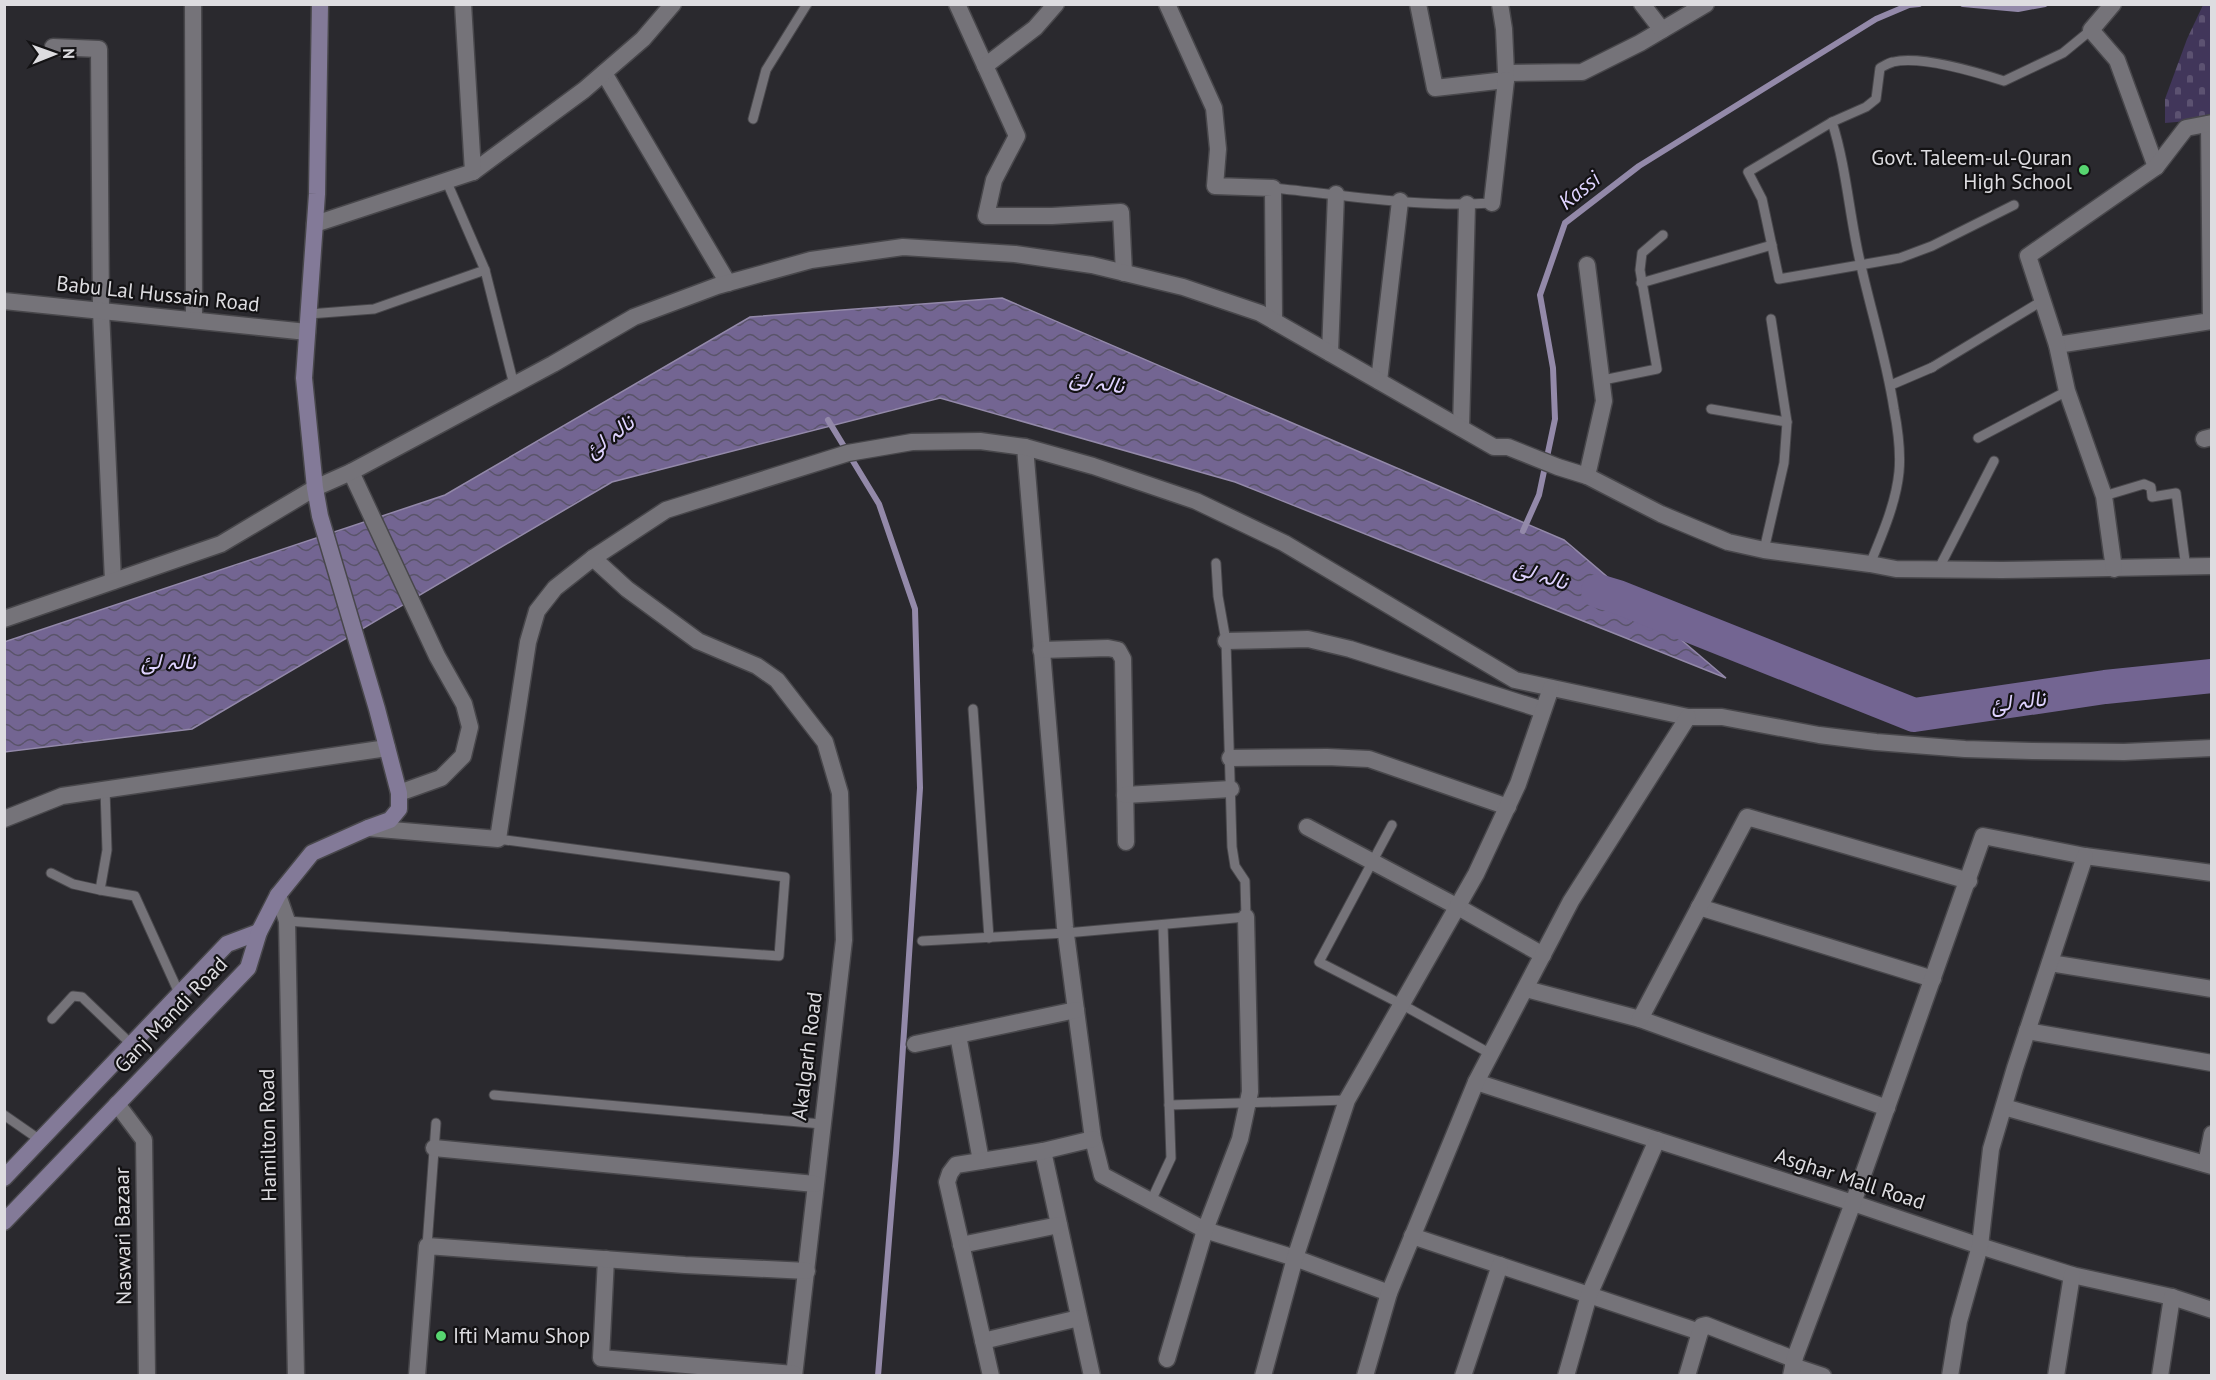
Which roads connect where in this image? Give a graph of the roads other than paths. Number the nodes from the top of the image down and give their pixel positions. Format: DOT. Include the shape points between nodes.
graph roads {
  1 [pos="193,4"];
  2 [pos="320,4"];
  3 [pos="463,4"];
  4 [pos="673,4"];
  5 [pos="807,4"];
  6 [pos="957,4"];
  7 [pos="1056,4"];
  8 [pos="1167,4"];
  9 [pos="1418,4"];
  10 [pos="1500,4"];
  11 [pos="1642,4"];
  12 [pos="1706,4"];
  13 [pos="2113,4"];
  14 [pos="1662,30"];
  15 [pos="2091,30"];
  16 [pos="53,47"];
  17 [pos="985,66"];
  18 [pos="604,73"];
  19 [pos="1506,77"];
  20 [pos="753,119"];
  21 [pos="1832,122"];
  22 [pos="2210,124"];
  23 [pos="2156,167"];
  24 [pos="472,172"];
  25 [pos="446,180"];
  26 [pos="1274,188"];
  27 [pos="1336,194"];
  28 [pos="1400,201"];
  29 [pos="1492,202"];
  30 [pos="1467,204"];
  31 [pos="2014,205"];
  32 [pos="315,224"];
  33 [pos="1663,235"];
  34 [pos="1772,245"];
  35 [pos="1861,264"];
  36 [pos="1587,265"];
  37 [pos="485,270"];
  38 [pos="1124,273"];
  39 [pos="728,283"];
  40 [pos="1641,283"];
  41 [pos="4,301"];
  42 [pos="2042,301"];
  43 [pos="101,311"];
  44 [pos="309,314"];
  45 [pos="1771,319"];
  46 [pos="194,320"];
  47 [pos="1274,321"];
  48 [pos="2211,321"];
  49 [pos="308,332"];
  50 [pos="2056,345"];
  51 [pos="1330,353"];
  52 [pos="1603,380"];
  53 [pos="1378,381"];
  54 [pos="514,385"];
  55 [pos="1891,385"];
  56 [pos="2067,391"];
  57 [pos="1711,410"];
  58 [pos="1787,422"];
  59 [pos="1461,428"];
  60 [pos="1978,438"];
  61 [pos="1025,447"];
  62 [pos="1994,461"];
  63 [pos="351,472"];
  64 [pos="1587,476"];
  65 [pos="315,488"];
  66 [pos="2104,496"];
  67 [pos="1764,550"];
  68 [pos="593,558"];
  69 [pos="1216,563"];
  70 [pos="1870,564"];
  71 [pos="2211,566"];
  72 [pos="2186,568"];
  73 [pos="2114,569"];
  74 [pos="1938,570"];
  75 [pos="113,581"];
  76 [pos="4,619"];
  77 [pos="1226,641"];
  78 [pos="1041,650"];
  79 [pos="1551,688"];
  80 [pos="973,709"];
  81 [pos="1543,710"];
  82 [pos="1688,717"];
  83 [pos="387,748"];
  84 [pos="2211,748"];
  85 [pos="1230,759"];
  86 [pos="105,789"];
  87 [pos="1231,789"];
  88 [pos="399,793"];
  89 [pos="1125,795"];
  90 [pos="1508,807"];
  91 [pos="4,819"];
  92 [pos="1392,825"];
  93 [pos="1307,826"];
  94 [pos="368,828"];
  95 [pos="498,839"];
  96 [pos="1126,842"];
  97 [pos="2085,856"];
  98 [pos="1373,861"];
  99 [pos="51,873"];
  100 [pos="2211,873"];
  101 [pos="1969,881"];
  102 [pos="100,890"];
  103 [pos="278,896"];
  104 [pos="1458,907"];
  105 [pos="1699,907"];
  106 [pos="1246,917"];
  107 [pos="287,921"];
  108 [pos="1163,924"];
  109 [pos="259,932"];
  110 [pos="1066,933"];
  111 [pos="989,938"];
  112 [pos="922,941"];
  113 [pos="1543,955"];
  114 [pos="2050,963"];
  115 [pos="1933,980"];
  116 [pos="2211,989"];
  117 [pos="1526,990"];
  118 [pos="179,993"];
  119 [pos="1401,1004"];
  120 [pos="1076,1010"];
  121 [pos="52,1019"];
  122 [pos="1640,1019"];
  123 [pos="2027,1031"];
  124 [pos="958,1035"];
  125 [pos="131,1044"];
  126 [pos="915,1044"];
  127 [pos="1491,1054"];
  128 [pos="2211,1064"];
  129 [pos="1476,1082"];
  130 [pos="494,1095"];
  131 [pos="1347,1100"];
  132 [pos="1248,1103"];
  133 [pos="117,1104"];
  134 [pos="1169,1105"];
  135 [pos="2004,1107"];
  136 [pos="1887,1108"];
  137 [pos="4,1115"];
  138 [pos="436,1123"];
  139 [pos="822,1124"];
  140 [pos="2211,1134"];
  141 [pos="1093,1139"];
  142 [pos="40,1140"];
  143 [pos="1657,1140"];
  144 [pos="434,1148"];
  145 [pos="1043,1151"];
  146 [pos="981,1161"];
  147 [pos="2209,1165"];
  148 [pos="4,1178"];
  149 [pos="815,1184"];
  150 [pos="1151,1201"];
  151 [pos="1853,1203"];
  152 [pos="4,1222"];
  153 [pos="1059,1225"];
  154 [pos="1205,1230"];
  155 [pos="1412,1236"];
  156 [pos="962,1245"];
  157 [pos="427,1246"];
  158 [pos="1980,1246"];
  159 [pos="1295,1258"];
  160 [pos="606,1259"];
  161 [pos="1500,1265"];
  162 [pos="807,1271"];
  163 [pos="2072,1275"];
  164 [pos="1389,1293"];
  165 [pos="1589,1295"];
  166 [pos="2172,1297"];
  167 [pos="2211,1310"];
  168 [pos="1079,1318"];
  169 [pos="1700,1332"];
  170 [pos="983,1341"];
  171 [pos="1167,1359"];
  172 [pos="1793,1366"];
  173 [pos="794,1375"];
  174 [pos="147,1376"];
  175 [pos="296,1376"];
  176 [pos="417,1376"];
  177 [pos="991,1376"];
  178 [pos="1092,1376"];
  179 [pos="1263,1376"];
  180 [pos="1365,1376"];
  181 [pos="1463,1376"];
  182 [pos="1566,1376"];
  183 [pos="1687,1376"];
  184 [pos="1823,1376"];
  185 [pos="1950,1376"];
  186 [pos="2056,1376"];
  187 [pos="2160,1376"];
  1 -- 46 [label="street"];
  2 -- 32 [label="main road"];
  3 -- 24 [label="street"];
  4 -- 18 [label="street" via="643,39"];
  5 -- 20 [label="lane" via="766,70"];
  6 -- 17 [label="street"];
  7 -- 17 [label="street" via="1035,28"];
  8 -- 26 [label="street" via="1214,108 1218,149 1215,186"];
  9 -- 19 [label="street" via="1435,88"];
  10 -- 19 [label="street"];
  11 -- 14 [label="street"];
  12 -- 14 [label="street"];
  13 -- 15 [label="street"];
  14 -- 19 [label="street" via="1582,72"];
  15 -- 21 [label="lane" via="2063,53 2004,81 1968,69 1893,62 1880,68 1876,99"];
  15 -- 23 [label="street" via="2117,60"];
  16 -- 43 [label="street" via="99,49"];
  17 -- 38 [label="street" via="1017,136 994,180 986,216 1122,212"];
  18 -- 24 [label="street"];
  18 -- 39 [label="street"];
  19 -- 29 [label="street"];
  21 -- 34 [label="lane" via="1748,172 1762,199"];
  21 -- 35 [label="lane" via="1842,153"];
  22 -- 23 [label="street" via="2186,128"];
  22 -- 48 [label="street"];
  23 -- 42 [label="street" via="2028,255"];
  24 -- 25 [label="street"];
  25 -- 32 [label="street"];
  25 -- 37 [label="lane"];
  26 -- 27 [label="lane"];
  26 -- 47 [label="street"];
  27 -- 28 [label="lane"];
  27 -- 51 [label="street"];
  28 -- 30 [label="lane"];
  28 -- 53 [label="street"];
  29 -- 30 [label="lane"];
  30 -- 59 [label="street"];
  31 -- 35 [label="lane" via="1922,250"];
  32 -- 44 [label="main road"];
  33 -- 40 [label="lane" via="1642,253"];
  34 -- 35 [label="lane" via="1779,279"];
  34 -- 40 [label="lane"];
  35 -- 55 [label="lane"];
  36 -- 52 [label="street"];
  37 -- 44 [label="lane" via="374,309"];
  37 -- 54 [label="lane"];
  38 -- 39 [label="street" via="1016,254 903,247 811,260"];
  38 -- 47 [label="street" via="1183,287"];
  39 -- 54 [label="street" via="634,317"];
  40 -- 52 [label="lane" via="1657,369"];
  41 -- 43 [label="street, Babu Lal Hussain Road"];
  42 -- 50 [label="street"];
  42 -- 55 [label="lane" via="1932,367"];
  43 -- 46 [label="street, Babu Lal Hussain Road"];
  43 -- 75 [label="street"];
  44 -- 49 [label="main road"];
  45 -- 58 [label="lane"];
  46 -- 49 [label="street, Babu Lal Hussain Road"];
  47 -- 51 [label="street"];
  48 -- 50 [label="street"];
  49 -- 65 [label="main road" via="304,378"];
  50 -- 56 [label="street"];
  51 -- 53 [label="street"];
  52 -- 64 [label="street" via="1604,401"];
  53 -- 59 [label="street"];
  54 -- 63 [label="street"];
  55 -- 70 [label="lane" via="1900,446 1899,475 1888,520"];
  56 -- 60 [label="lane"];
  56 -- 66 [label="street"];
  57 -- 58 [label="lane"];
  58 -- 67 [label="lane" via="1784,463"];
  59 -- 64 [label="street" via="1494,447 1508,447"];
  61 -- 68 [label="street" via="980,441 912,442 848,453 666,510"];
  61 -- 78 [label="street"];
  61 -- 79 [label="street" via="1196,501 1284,543 1515,680"];
  62 -- 74 [label="lane"];
  63 -- 65 [label="street"];
  63 -- 88 [label="street" via="437,656 464,704 470,727 463,756 441,778"];
  64 -- 67 [label="street" via="1670,518 1728,542"];
  65 -- 75 [label="street" via="222,544"];
  65 -- 83 [label="main road"];
  66 -- 72 [label="lane" via="2144,484 2151,487 2152,497 2176,493"];
  66 -- 73 [label="street"];
  67 -- 70 [label="street"];
  68 -- 95 [label="street" via="555,588 537,611 528,642"];
  68 -- 139 [label="street, Akalgarh Road" via="627,589 698,641 756,666 777,680 825,742 840,793 844,940"];
  69 -- 77 [label="lane"];
  70 -- 74 [label="street"];
  71 -- 72 [label="street"];
  72 -- 73 [label="street"];
  73 -- 74 [label="street"];
  75 -- 76 [label="street"];
  77 -- 81 [label="street" via="1308,639 1350,648"];
  77 -- 85 [label="lane"];
  78 -- 89 [label="street" via="1118,650 1123,659"];
  78 -- 110 [label="street"];
  79 -- 81 [label="street"];
  79 -- 82 [label="street"];
  80 -- 111 [label="lane"];
  81 -- 90 [label="street"];
  82 -- 84 [label="street" via="1722,717 1819,735 1965,749 2124,752"];
  82 -- 113 [label="street" via="1571,901"];
  83 -- 86 [label="street"];
  83 -- 88 [label="main road"];
  85 -- 87 [label="lane"];
  85 -- 90 [label="street" via="1369,759"];
  86 -- 91 [label="street" via="62,796"];
  86 -- 102 [label="lane" via="107,850"];
  87 -- 89 [label="street"];
  87 -- 106 [label="lane" via="1233,857 1245,881"];
  88 -- 94 [label="main road" via="399,809 390,820"];
  89 -- 96 [label="street"];
  90 -- 104 [label="street"];
  92 -- 98 [label="lane"];
  93 -- 98 [label="street"];
  94 -- 95 [label="street"];
  94 -- 103 [label="main road" via="312,853"];
  95 -- 107 [label="lane" via="785,877 779,956"];
  97 -- 100 [label="street"];
  97 -- 101 [label="street" via="1983,836"];
  97 -- 114 [label="street"];
  98 -- 104 [label="street"];
  98 -- 119 [label="lane" via="1319,962"];
  99 -- 102 [label="lane" via="73,884"];
  101 -- 105 [label="street" via="1747,816"];
  101 -- 115 [label="street"];
  102 -- 118 [label="lane" via="135,896"];
  103 -- 107 [label="street, Hamilton Road"];
  103 -- 109 [label="main road"];
  104 -- 113 [label="street"];
  104 -- 119 [label="street"];
  105 -- 115 [label="street"];
  105 -- 122 [label="street"];
  106 -- 108 [label="lane"];
  106 -- 132 [label="street"];
  107 -- 175 [label="street, Hamilton Road"];
  108 -- 110 [label="lane"];
  108 -- 134 [label="lane"];
  109 -- 118 [label="main road, Ganj Mandi Road" via="226,944"];
  109 -- 133 [label="main road, Ganj Mandi Road" via="248,968"];
  110 -- 111 [label="lane"];
  110 -- 120 [label="street"];
  111 -- 112 [label="lane"];
  113 -- 117 [label="street"];
  114 -- 116 [label="street"];
  114 -- 123 [label="street"];
  115 -- 136 [label="street"];
  117 -- 122 [label="street"];
  117 -- 127 [label="street"];
  118 -- 125 [label="main road, Ganj Mandi Road"];
  119 -- 127 [label="lane"];
  119 -- 131 [label="street"];
  120 -- 124 [label="street"];
  120 -- 141 [label="street"];
  121 -- 125 [label="lane" via="73,996 82,998"];
  122 -- 136 [label="street"];
  123 -- 128 [label="street"];
  123 -- 135 [label="street"];
  124 -- 126 [label="street"];
  124 -- 146 [label="street"];
  125 -- 142 [label="main road, Ganj Mandi Road"];
  127 -- 129 [label="street"];
  129 -- 143 [label="street, Asghar Mall Road"];
  129 -- 155 [label="street"];
  130 -- 139 [label="lane"];
  131 -- 132 [label="lane"];
  131 -- 159 [label="street"];
  132 -- 134 [label="lane"];
  132 -- 154 [label="street" via="1240,1139"];
  133 -- 152 [label="main road, Ganj Mandi Road"];
  133 -- 174 [label="street, Naswari Bazaar" via="144,1140"];
  134 -- 150 [label="lane" via="1171,1158"];
  135 -- 147 [label="street"];
  135 -- 158 [label="street" via="1991,1149"];
  136 -- 151 [label="street"];
  137 -- 142 [label="lane"];
  138 -- 144 [label="lane"];
  139 -- 149 [label="street, Akalgarh Road"];
  140 -- 147 [label="street"];
  141 -- 145 [label="street"];
  141 -- 150 [label="street" via="1102,1175"];
  142 -- 148 [label="main road, Ganj Mandi Road"];
  143 -- 151 [label="street, Asghar Mall Road"];
  143 -- 165 [label="street"];
  144 -- 149 [label="street"];
  144 -- 157 [label="lane"];
  145 -- 146 [label="street"];
  145 -- 153 [label="street"];
  146 -- 156 [label="street" via="956,1165 947,1182"];
  149 -- 162 [label="street, Akalgarh Road"];
  150 -- 154 [label="street"];
  151 -- 158 [label="street, Asghar Mall Road"];
  151 -- 172 [label="street"];
  153 -- 156 [label="street"];
  153 -- 168 [label="street"];
  154 -- 159 [label="street"];
  154 -- 171 [label="street"];
  155 -- 161 [label="street"];
  155 -- 164 [label="street"];
  156 -- 170 [label="street"];
  157 -- 160 [label="street"];
  157 -- 176 [label="street"];
  158 -- 163 [label="street, Asghar Mall Road"];
  158 -- 185 [label="street" via="1959,1321"];
  159 -- 164 [label="street"];
  159 -- 179 [label="street"];
  160 -- 162 [label="street"];
  160 -- 173 [label="street" via="601,1358"];
  161 -- 165 [label="street"];
  161 -- 181 [label="street"];
  162 -- 173 [label="street, Akalgarh Road"];
  163 -- 166 [label="street, Asghar Mall Road"];
  163 -- 186 [label="street"];
  164 -- 180 [label="street"];
  165 -- 169 [label="street"];
  165 -- 182 [label="street"];
  166 -- 167 [label="street, Asghar Mall Road"];
  166 -- 187 [label="street"];
  168 -- 170 [label="street"];
  168 -- 178 [label="street"];
  169 -- 172 [label="street" via="1706,1325 1791,1358"];
  169 -- 183 [label="street"];
  170 -- 177 [label="street"];
  172 -- 184 [label="street"];
}
